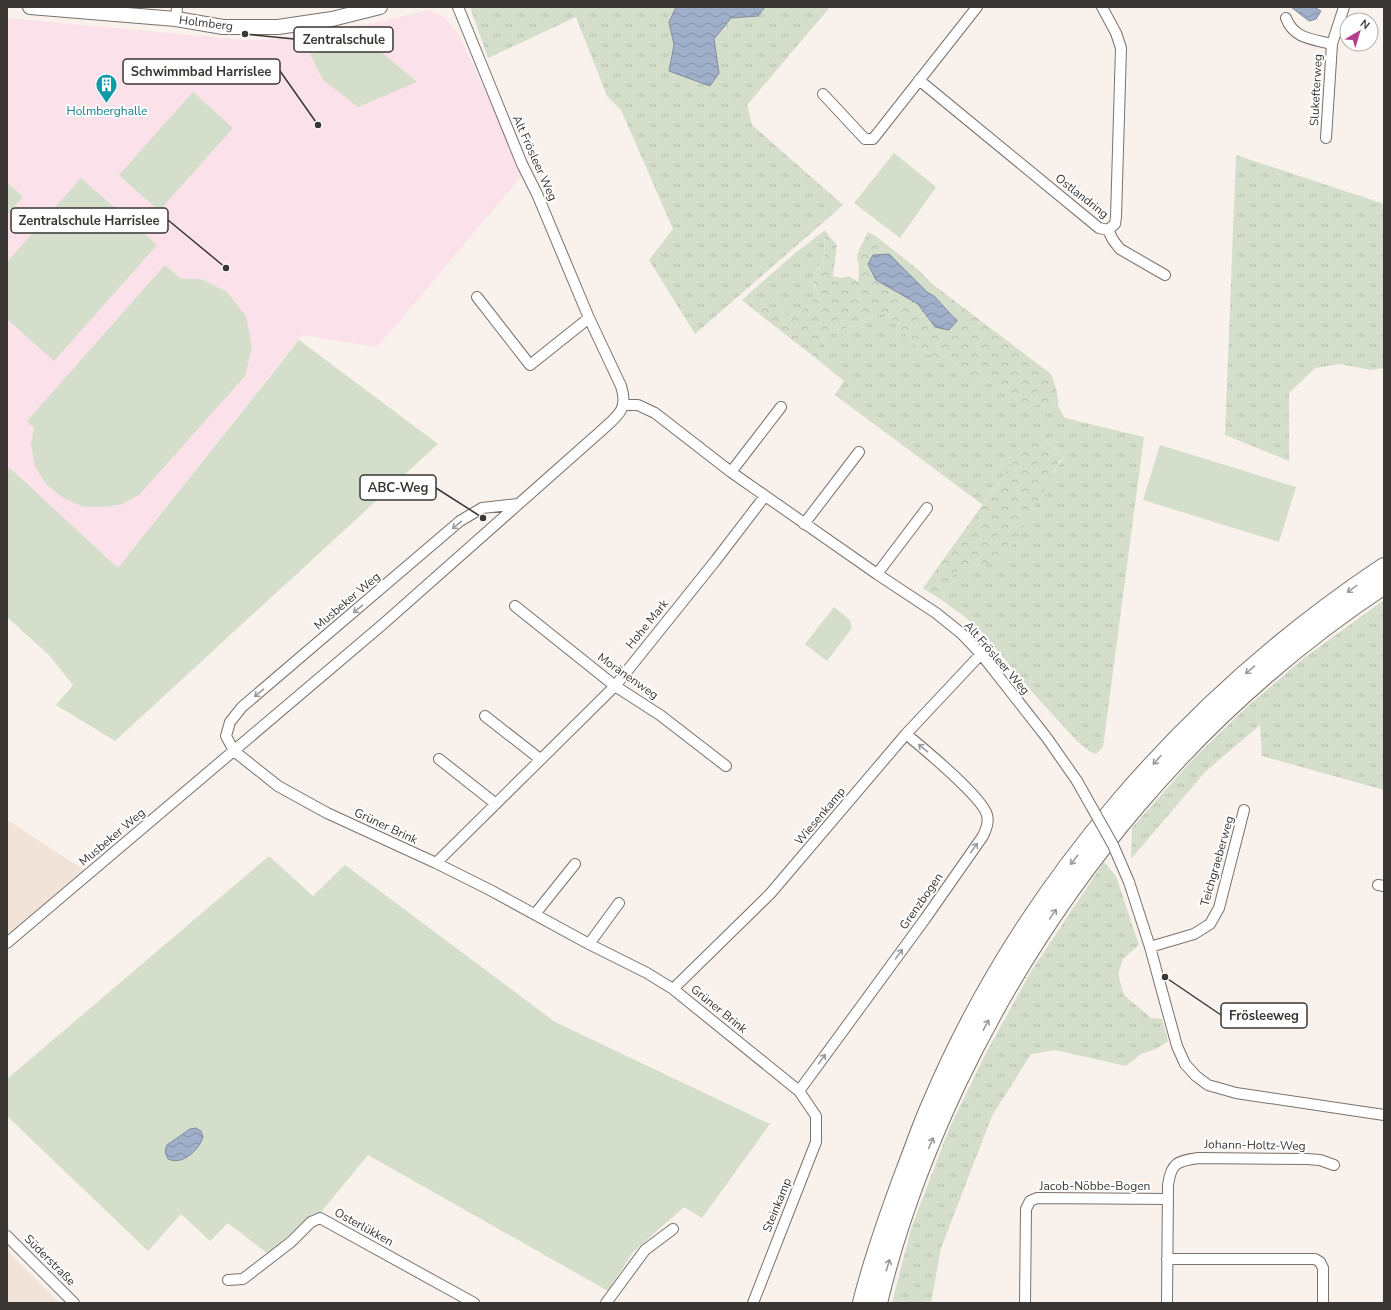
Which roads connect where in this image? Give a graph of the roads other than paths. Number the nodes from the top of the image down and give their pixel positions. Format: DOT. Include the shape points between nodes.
graph roads {
  1 [pos="30,7"];
  2 [pos="380,7"];
  3 [pos="458,7"];
  4 [pos="977,7"];
  5 [pos="1102,7"];
  6 [pos="1344,7"];
  7 [pos="177,13"];
  8 [pos="1286,18"];
  9 [pos="1332,44"];
  10 [pos="919,80"];
  11 [pos="823,94"];
  12 [pos="1326,138"];
  13 [pos="1108,230"];
  14 [pos="1165,275"];
  15 [pos="477,297"];
  16 [pos="589,318"];
  17 [pos="624,405"];
  18 [pos="781,407"];
  19 [pos="859,452"];
  20 [pos="731,472"];
  21 [pos="765,496"];
  22 [pos="518,504"];
  23 [pos="926,508"];
  24 [pos="804,524"];
  25 [pos="1384,567"];
  26 [pos="877,574"];
  27 [pos="1384,585"];
  28 [pos="515,606"];
  29 [pos="981,654"];
  30 [pos="615,686"];
  31 [pos="485,716"];
  32 [pos="906,734"];
  33 [pos="234,751"];
  34 [pos="439,759"];
  35 [pos="540,759"];
  36 [pos="726,766"];
  37 [pos="496,804"];
  38 [pos="1244,810"];
  39 [pos="436,863"];
  40 [pos="574,864"];
  41 [pos="619,902"];
  42 [pos="535,914"];
  43 [pos="7,943"];
  44 [pos="589,944"];
  45 [pos="1150,947"];
  46 [pos="673,989"];
  47 [pos="799,1091"];
  48 [pos="1384,1115"];
  49 [pos="816,1116"];
  50 [pos="1334,1165"];
  51 [pos="1168,1199"];
  52 [pos="673,1229"];
  53 [pos="7,1236"];
  54 [pos="1167,1259"];
  55 [pos="228,1280"];
  56 [pos="74,1303"];
  57 [pos="474,1303"];
  58 [pos="606,1303"];
  59 [pos="753,1303"];
  60 [pos="862,1303"];
  61 [pos="878,1303"];
  62 [pos="1025,1303"];
  63 [pos="1167,1303"];
  64 [pos="1323,1303"];
  1 -- 7 [label="street, Holmberg"];
  2 -- 7 [label="street, Holmberg" via="332,19 278,27 223,27"];
  3 -- 16 [label="street, Alt Frösleer Weg" via="507,130"];
  4 -- 10 [label="street"];
  5 -- 13 [label="street, Ostlandring" via="1121,48 1116,217 1115,224"];
  6 -- 9 [label="street, Slukefterweg"];
  8 -- 9 [label="street, Slukefterweg" via="1289,26 1303,37"];
  9 -- 12 [label="street, Slukefterweg"];
  10 -- 11 [label="street" via="873,139 865,139"];
  10 -- 13 [label="street, Ostlandring" via="1099,228"];
  13 -- 14 [label="street" via="1120,249"];
  15 -- 16 [label="street" via="530,365"];
  16 -- 17 [label="street, Alt Frösleer Weg" via="621,386"];
  17 -- 20 [label="street, Alt Frösleer Weg" via="638,405 655,412"];
  17 -- 22 [label="street, Musbeker Weg" via="621,412 601,431"];
  18 -- 20 [label="street"];
  19 -- 24 [label="street"];
  20 -- 21 [label="street, Alt Frösleer Weg"];
  21 -- 24 [label="street, Alt Frösleer Weg"];
  21 -- 30 [label="street, Hohe Mark"];
  22 -- 33 [label="street, Musbeker Weg" via="382,625"];
  22 -- 33 [label="street, Musbeker Weg, one-way" via="482,508 460,521 242,707 230,722 226,736"];
  23 -- 26 [label="street"];
  24 -- 26 [label="street, Alt Frösleer Weg"];
  25 -- 60 [label="highway, one-way" via="1301,627 1180,734 1103,822 1044,900 988,989 932,1101 885,1223"];
  26 -- 29 [label="street, Alt Frösleer Weg" via="936,613 961,633"];
  61 -- 27 [label="highway, one-way" via="899,1228 923,1160 947,1104 997,1004 1026,955 1079,877 1148,791 1198,738 1253,686 1311,638"];
  28 -- 30 [label="street, Moränenweg"];
  29 -- 32 [label="street, Wiesenkamp"];
  29 -- 45 [label="street, Alt Frösleer Weg, bridge" via="1047,738 1098,815 1129,882"];
  30 -- 35 [label="street, Hohe Mark"];
  30 -- 36 [label="street, Moränenweg" via="660,715"];
  31 -- 35 [label="street"];
  32 -- 46 [label="street, Wiesenkamp" via="770,894"];
  47 -- 32 [label="street, Grenzbogen, one-way" via="925,919 983,836 988,824 983,806"];
  33 -- 39 [label="street, Grüner Brink" via="278,786 327,813"];
  33 -- 43 [label="street, Musbeker Weg"];
  34 -- 37 [label="street"];
  35 -- 37 [label="street, Hohe Mark"];
  37 -- 39 [label="street, Hohe Mark"];
  38 -- 45 [label="street, Teichgraeberweg" via="1219,908 1210,924 1194,934"];
  39 -- 42 [label="street, Grüner Brink"];
  40 -- 42 [label="street"];
  41 -- 44 [label="street"];
  42 -- 44 [label="street, Grüner Brink"];
  44 -- 46 [label="street, Grüner Brink"];
  45 -- 48 [label="street, Alt Frösleer Weg" via="1177,1046 1185,1064 1208,1085 1236,1093"];
  46 -- 47 [label="street, Grüner Brink"];
  47 -- 49 [label="street, Grüner Brink"];
  49 -- 59 [label="street, Steinkamp" via="816,1142"];
  50 -- 51 [label="street, Johann-Holtz-Weg" via="1306,1158 1186,1160 1176,1164 1170,1174"];
  51 -- 54 [label="street"];
  51 -- 62 [label="street, Jacob-Nöbbe-Bogen" via="1037,1198 1030,1201 1026,1209"];
  52 -- 58 [label="street" via="645,1250"];
  53 -- 56 [label="street, Süderstraße"];
  54 -- 63 [label="street"];
  54 -- 64 [label="street" via="1315,1259 1323,1268"];
  55 -- 57 [label="street, Osterlükken" via="243,1279 291,1242 311,1222 320,1218"];
}
